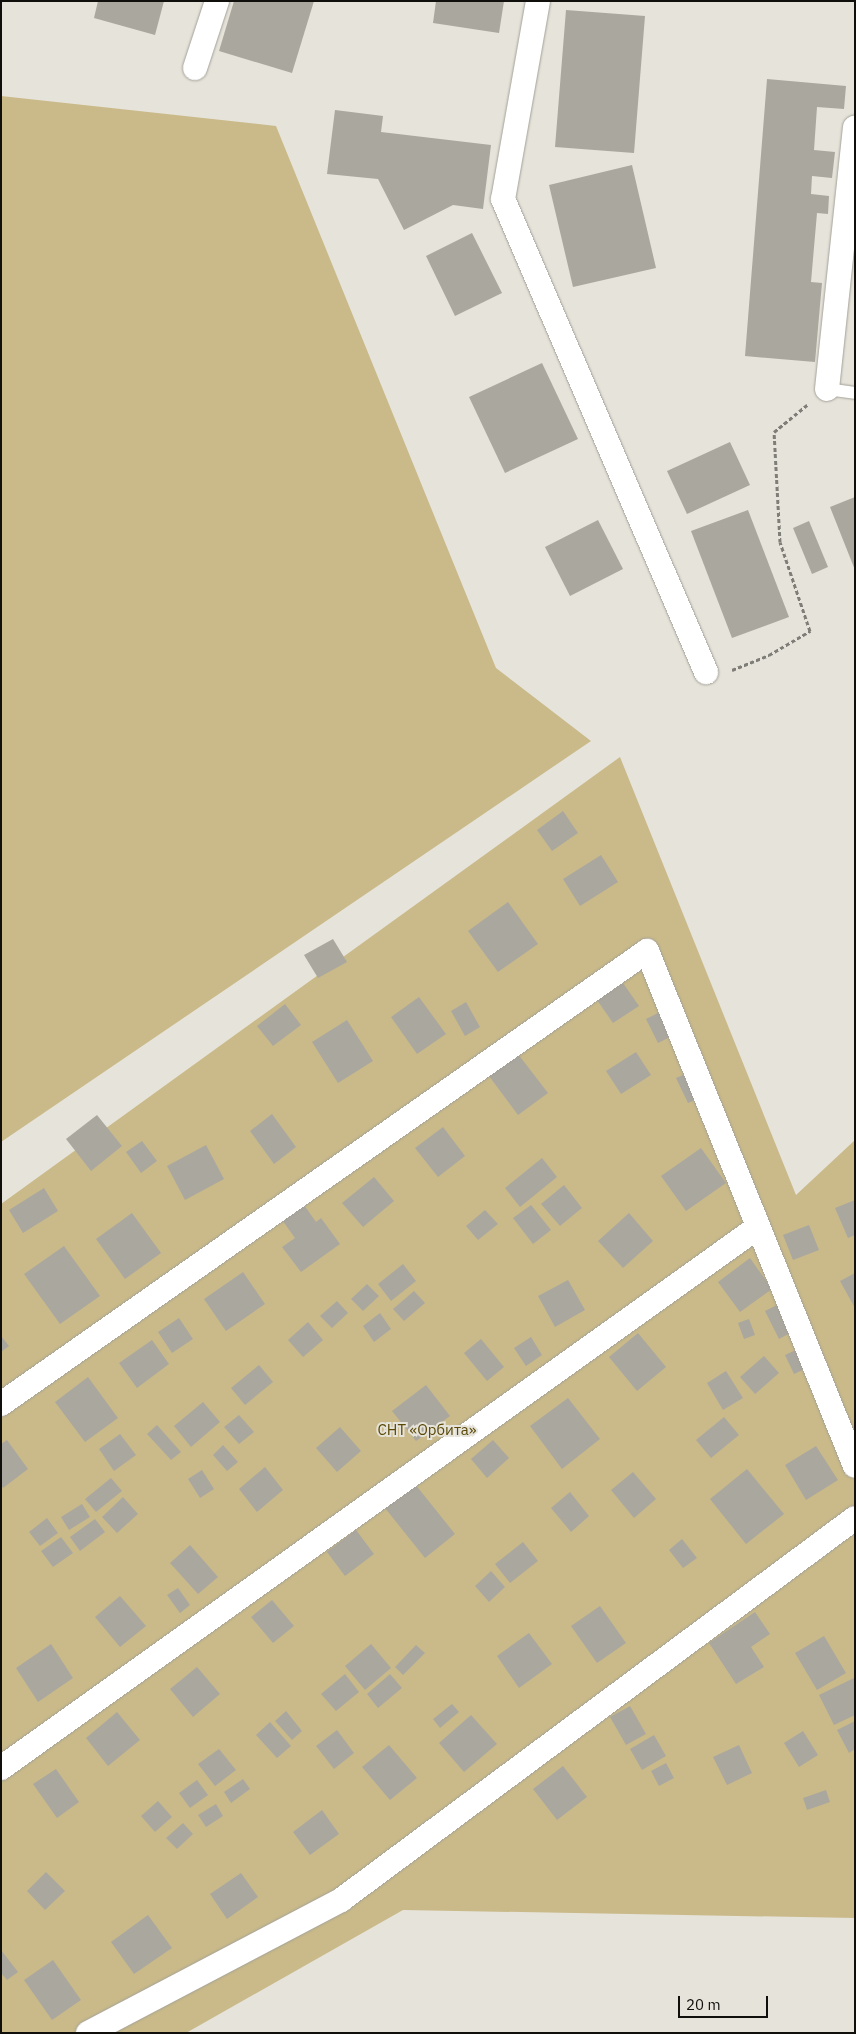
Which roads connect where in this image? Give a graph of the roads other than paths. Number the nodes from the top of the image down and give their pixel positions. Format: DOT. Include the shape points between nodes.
graph roads {
  1 [pos="217,1"];
  2 [pos="538,1"];
  3 [pos="195,68"];
  4 [pos="855,127"];
  5 [pos="827,389"];
  6 [pos="855,393"];
  7 [pos="706,672"];
  8 [pos="758,1227"];
  9 [pos="1,1404"];
  10 [pos="855,1466"];
  11 [pos="855,1518"];
  12 [pos="1,1768"];
  13 [pos="88,2033"];
  1 -- 3 [label="street"];
  2 -- 7 [label="street" via="503,199"];
  4 -- 5 [label="street"];
  5 -- 6 [label="lane"];
  8 -- 9 [label="street" via="647,951"];
  8 -- 10 [label="street"];
  8 -- 12 [label="street"];
  11 -- 13 [label="street" via="341,1900"];
}
